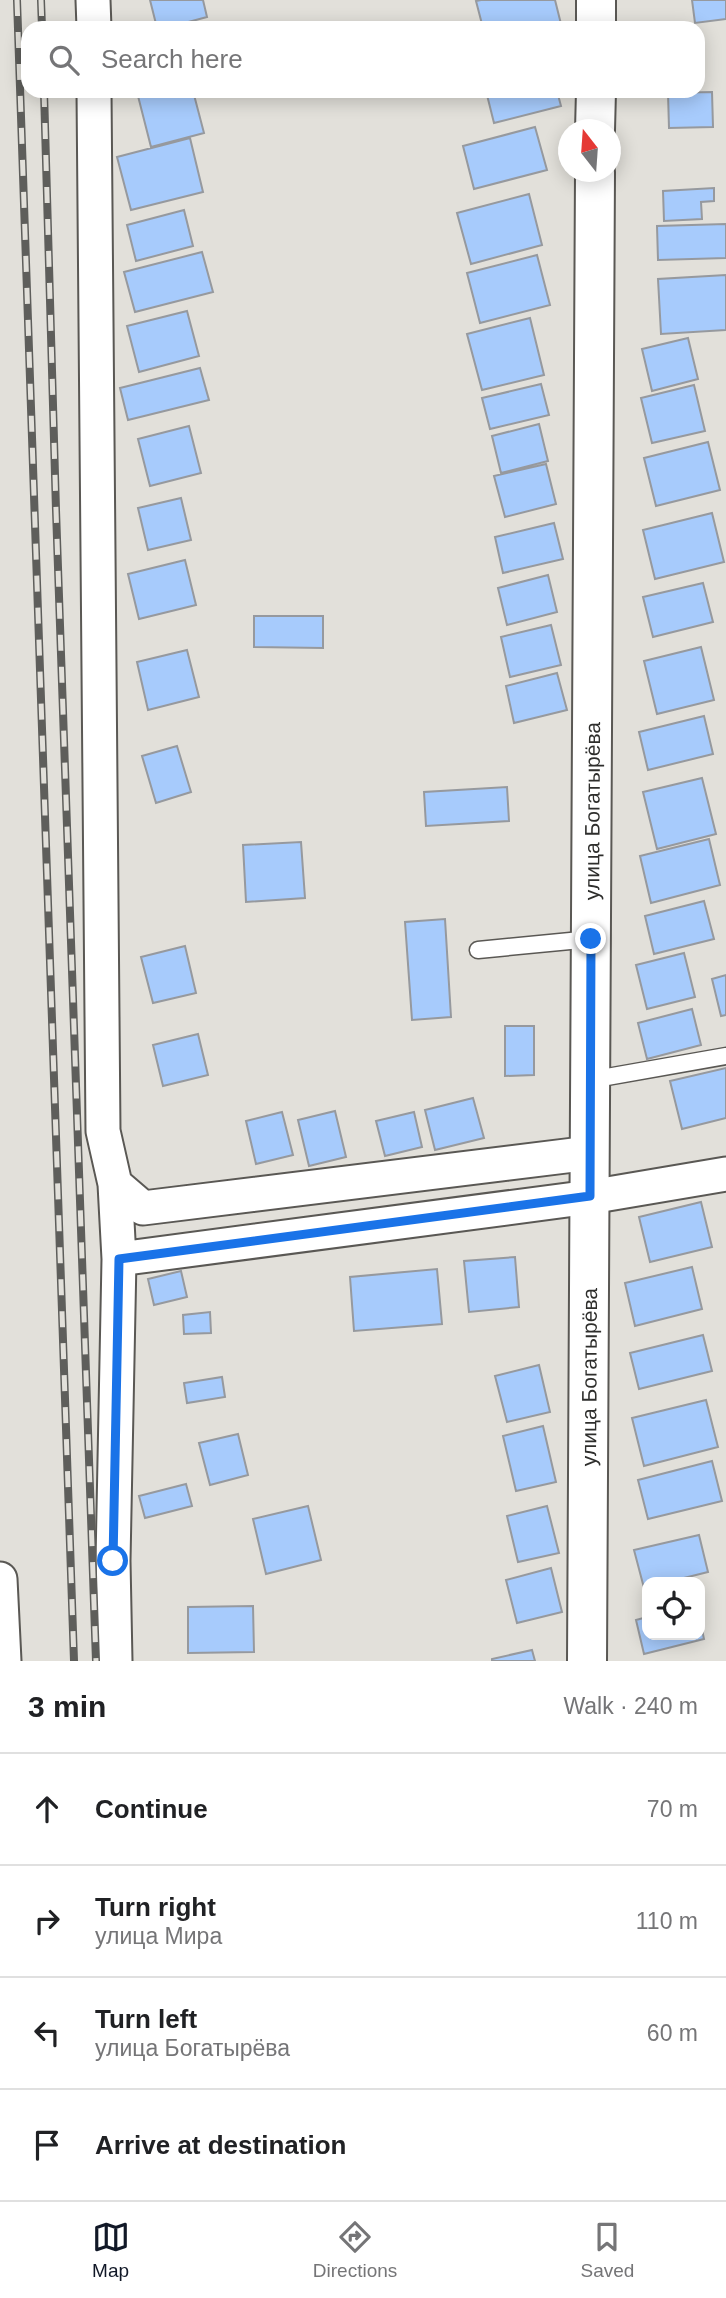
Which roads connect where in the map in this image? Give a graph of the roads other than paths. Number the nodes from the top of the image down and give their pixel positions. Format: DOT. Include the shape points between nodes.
graph roads {
  1 [pos="93,0"];
  2 [pos="596,0"];
  3 [pos="94,21"];
  4 [pos="596,21"];
  5 [pos="94,98"];
  6 [pos="596,98"];
  7 [pos="595,119"];
  8 [pos="595,182"];
  9 [pos="591,939"];
  10 [pos="478,950"];
  11 [pos="726,1056"];
  12 [pos="590,1080"];
  13 [pos="590,1153"];
  14 [pos="726,1174"];
  15 [pos="115,1184"];
  16 [pos="590,1196"];
  17 [pos="119,1259"];
  18 [pos="0,1579"];
  19 [pos="4,1661"];
  20 [pos="115,1661"];
  21 [pos="587,1661"];
  1 -- 3 [label="street"];
  2 -- 4 [label="street"];
  5 -- 15 [label="street" via="103,1131"];
  6 -- 7 [label="street"];
  8 -- 9 [label="street, улица Богатырёва"];
  9 -- 10 [label="lane"];
  9 -- 12 [label="street, улица Богатырёва"];
  11 -- 12 [label="lane"];
  12 -- 13 [label="street, улица Богатырёва"];
  13 -- 15 [label="street" via="143,1208"];
  13 -- 16 [label="street, улица Богатырёва"];
  14 -- 16 [label="street"];
  15 -- 17 [label="street"];
  16 -- 17 [label="street"];
  16 -- 21 [label="street, улица Богатырёва"];
  17 -- 20 [label="street"];
  18 -- 19 [label="street"];
}
